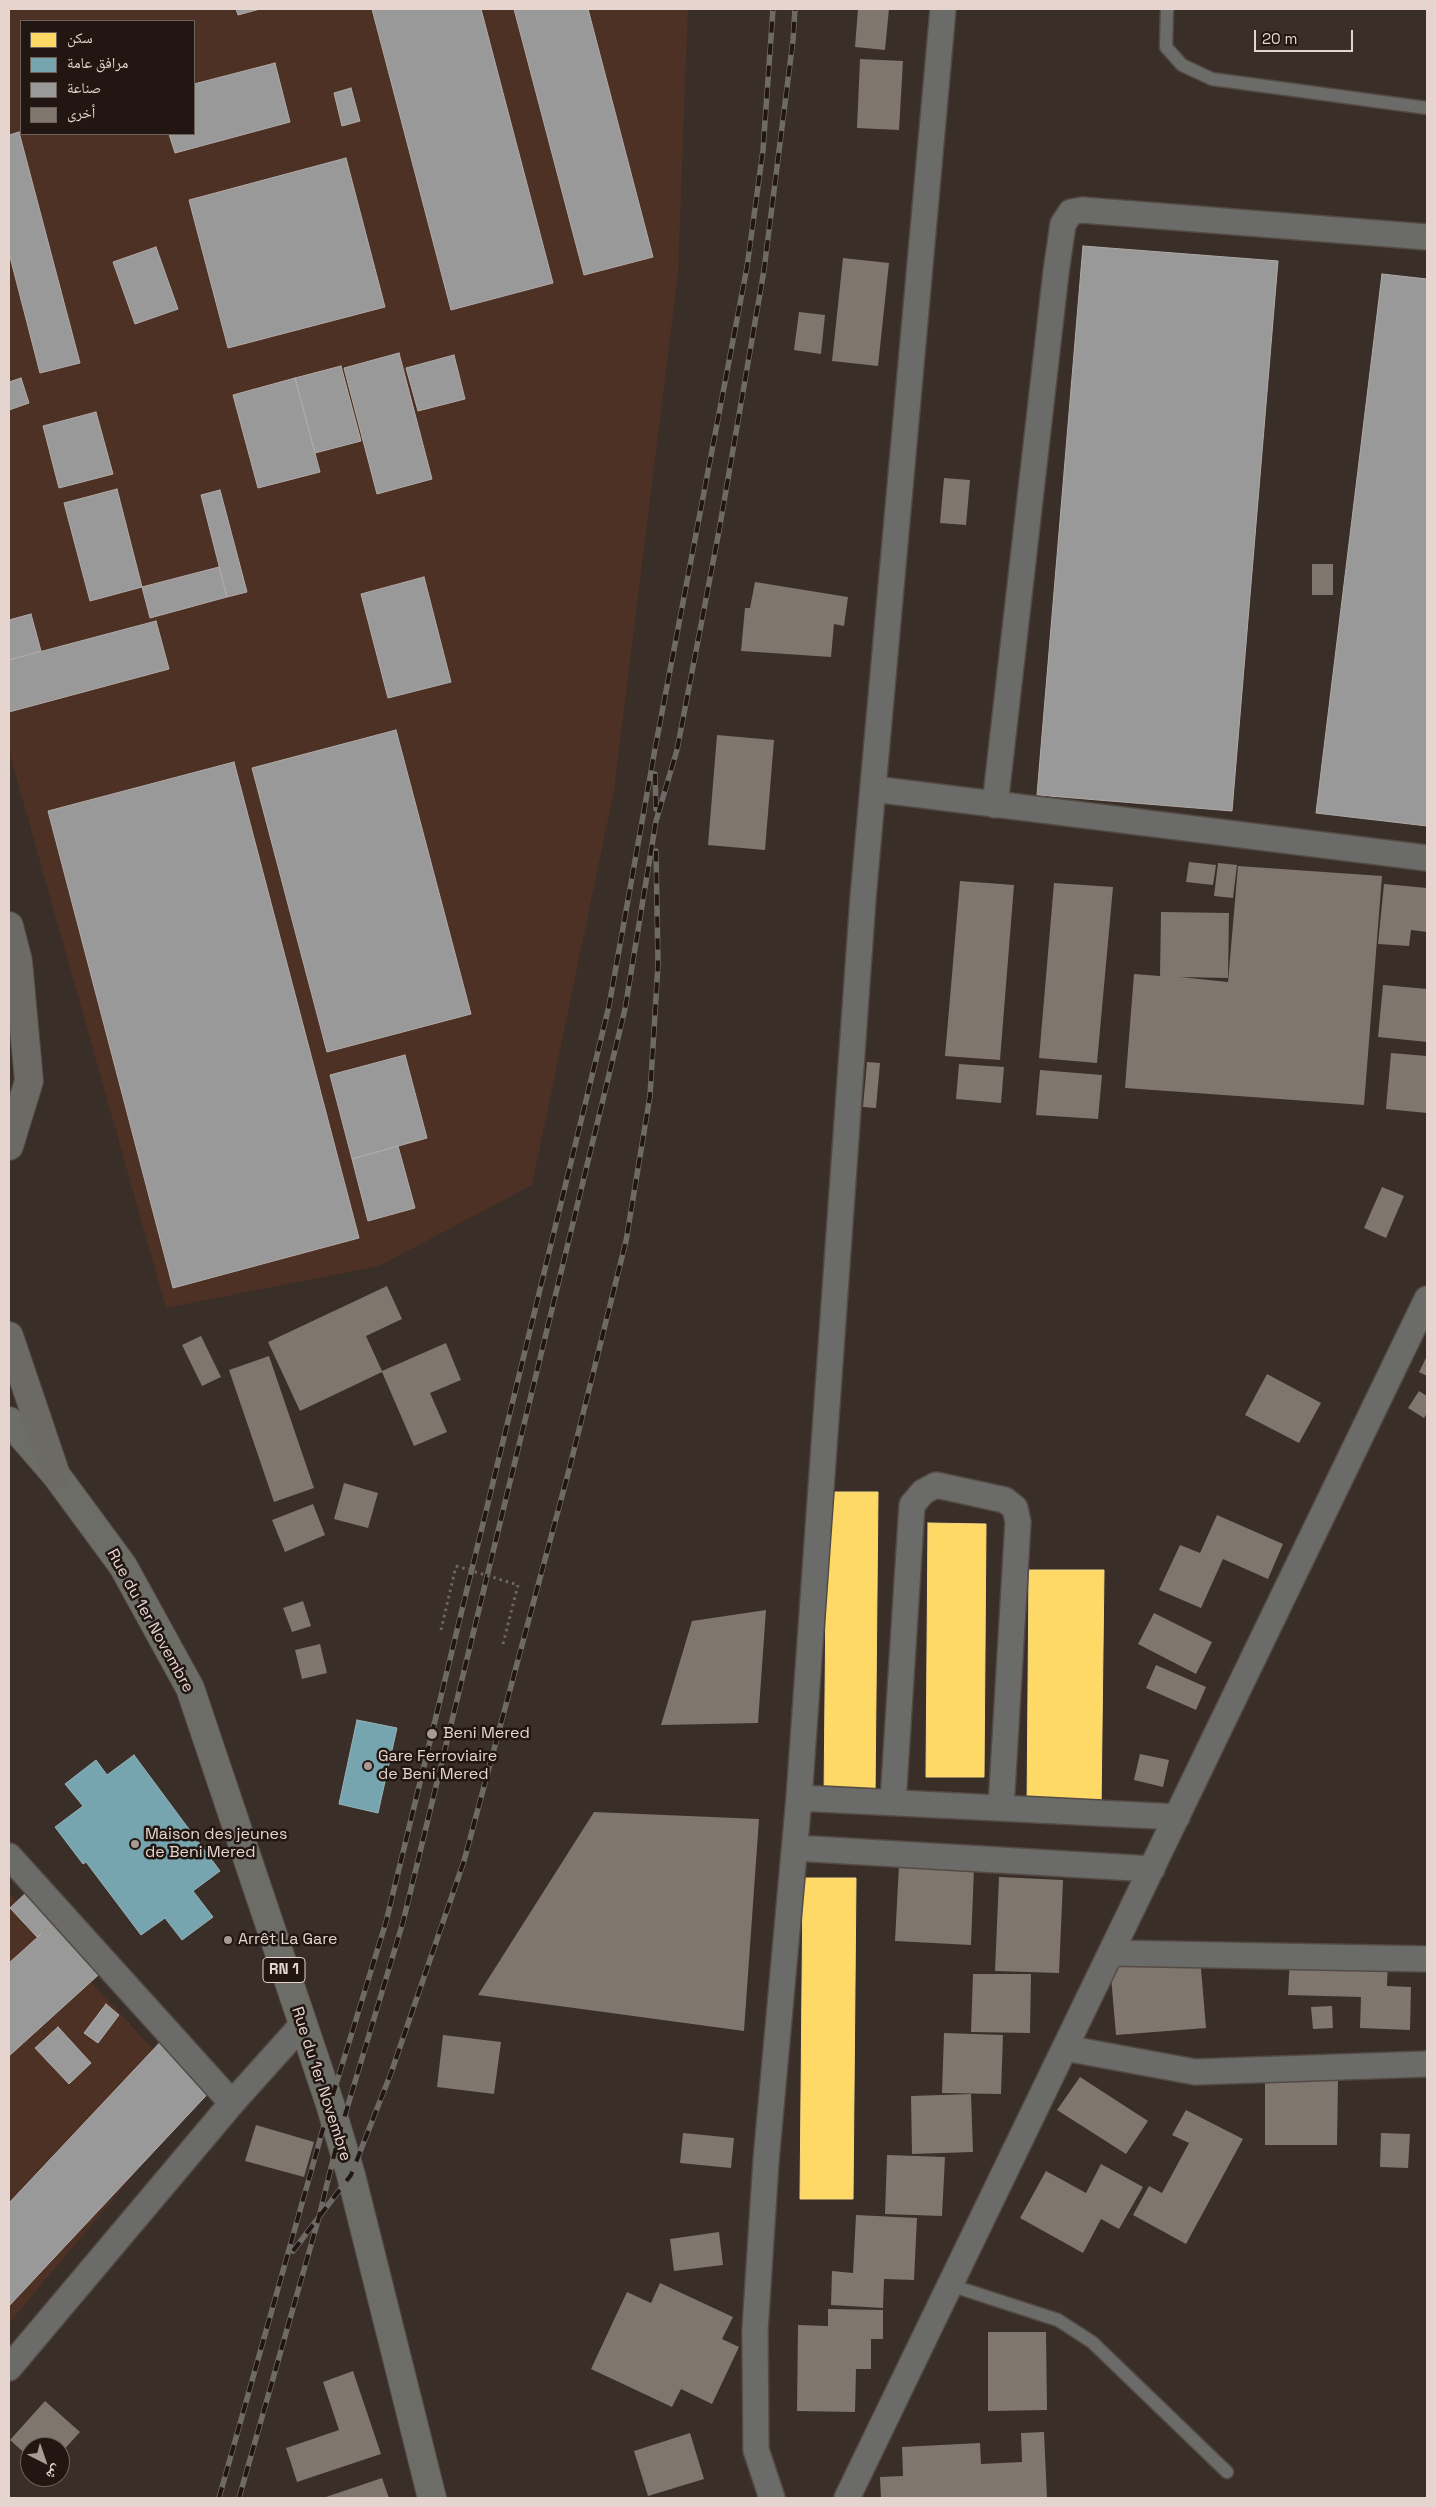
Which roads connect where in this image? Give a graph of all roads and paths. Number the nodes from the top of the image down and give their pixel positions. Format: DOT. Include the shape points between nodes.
graph roads {
  1 [pos="943,9"];
  2 [pos="1167,9"];
  3 [pos="1427,108"];
  4 [pos="1427,237"];
  5 [pos="874,789"];
  6 [pos="995,805"];
  7 [pos="1427,858"];
  8 [pos="9,926"];
  9 [pos="9,1146"];
  10 [pos="1427,1299"];
  11 [pos="9,1336"];
  12 [pos="9,1421"];
  13 [pos="56,1475"];
  14 [pos="441,1630"];
  15 [pos="503,1644"];
  16 [pos="799,1798"];
  17 [pos="893,1802"];
  18 [pos="1000,1808"];
  19 [pos="1177,1817"];
  20 [pos="795,1848"];
  21 [pos="9,1856"];
  22 [pos="1152,1869"];
  23 [pos="1111,1953"];
  24 [pos="1427,1959"];
  25 [pos="302,2025"];
  26 [pos="1065,2048"];
  27 [pos="1427,2064"];
  28 [pos="232,2103"];
  29 [pos="950,2285"];
  30 [pos="9,2368"];
  31 [pos="1227,2472"];
  32 [pos="432,2498"];
  33 [pos="772,2498"];
  34 [pos="848,2498"];
  1 -- 5 [label="street"];
  2 -- 3 [label="lane" via="1166,47 1182,65 1212,79"];
  4 -- 6 [label="street" via="1082,210 1071,212 1063,224 1056,272"];
  5 -- 6 [label="street"];
  5 -- 16 [label="street"];
  6 -- 7 [label="street"];
  8 -- 9 [label="highway" via="18,960 29,1081"];
  10 -- 19 [label="street"];
  11 -- 13 [label="highway, RN 1"];
  12 -- 13 [label="main road, RN 1"];
  13 -- 25 [label="main road, Rue du 1er Novembre / RN 1" via="123,1566 190,1688"];
  14 -- 15 [label="path, bridge" via="456,1566 518,1585"];
  16 -- 17 [label="street"];
  16 -- 20 [label="street"];
  17 -- 18 [label="street"];
  17 -- 18 [label="street" via="912,1505 923,1492 936,1485 1005,1500 1015,1508 1018,1522"];
  18 -- 19 [label="street"];
  19 -- 22 [label="street"];
  20 -- 22 [label="street"];
  20 -- 33 [label="street" via="766,2161 755,2330 756,2450"];
  21 -- 28 [label="street"];
  22 -- 23 [label="street"];
  23 -- 24 [label="street"];
  23 -- 26 [label="street"];
  25 -- 28 [label="street"];
  25 -- 32 [label="main road, Rue du 1er Novembre / RN 1" via="351,2175"];
  26 -- 27 [label="street" via="1194,2072"];
  26 -- 29 [label="street"];
  28 -- 30 [label="street"];
  29 -- 31 [label="lane" via="1058,2320 1092,2342"];
  29 -- 34 [label="street"];
}
